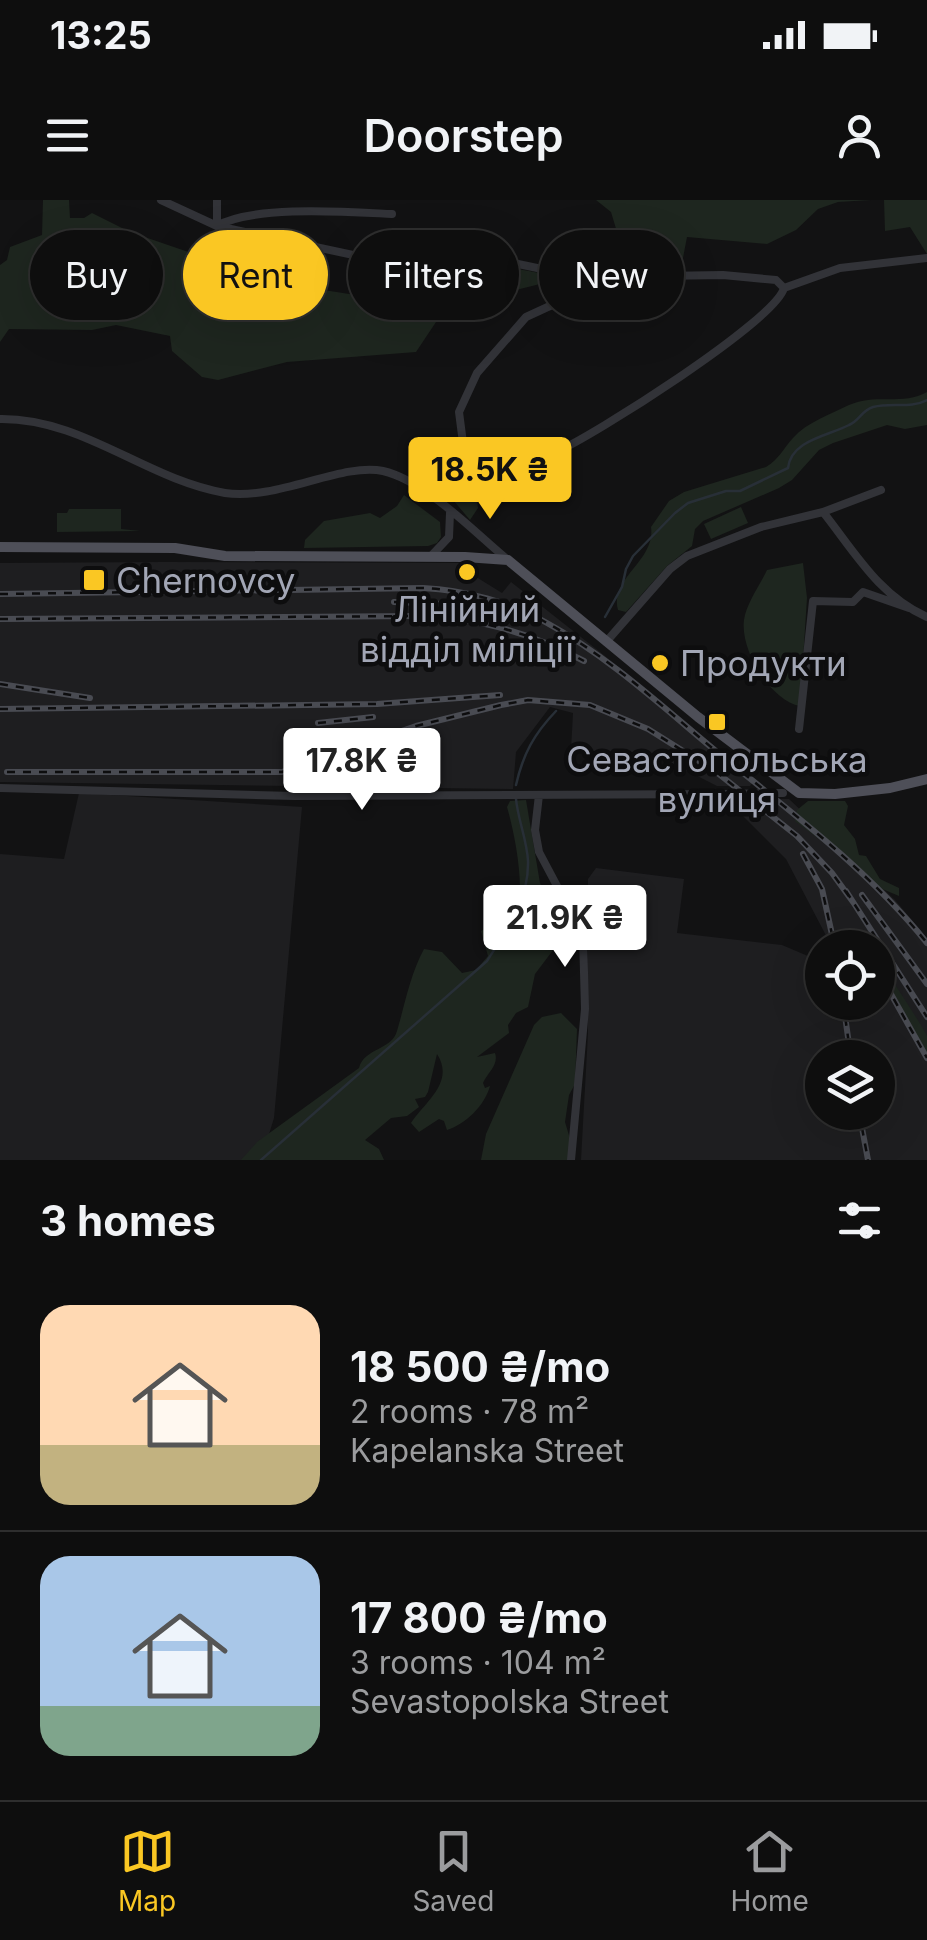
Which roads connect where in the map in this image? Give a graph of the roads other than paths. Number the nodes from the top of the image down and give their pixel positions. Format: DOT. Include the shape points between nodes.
graph roads {
  1 [pos="161,200"];
  2 [pos="217,200"];
  3 [pos="392,214"];
  4 [pos="217,226"];
  5 [pos="927,258"];
  6 [pos="539,268"];
  7 [pos="684,276"];
  8 [pos="784,288"];
  9 [pos="539,311"];
  10 [pos="0,419"];
  11 [pos="467,474"];
  12 [pos="880,490"];
  13 [pos="433,498"];
  14 [pos="822,512"];
  15 [pos="450,513"];
  16 [pos="446,544"];
  17 [pos="0,547"];
  18 [pos="430,556"];
  19 [pos="456,557"];
  20 [pos="508,560"];
  21 [pos="909,608"];
  22 [pos="927,617"];
  23 [pos="606,642"];
  24 [pos="799,730"];
  25 [pos="927,779"];
  26 [pos="0,788"];
  27 [pos="799,793"];
  28 [pos="538,795"];
  29 [pos="572,1160"];
  1 -- 4 [label="street"];
  2 -- 4 [label="street"];
  3 -- 4 [label="street" via="233,217"];
  4 -- 6 [label="street" via="405,266 470,259"];
  5 -- 8 [label="street" via="840,268"];
  7 -- 8 [label="street" via="776,280"];
  8 -- 11 [label="street" via="779,300 728,342 580,439 536,460"];
  9 -- 11 [label="street" via="476,373 459,412"];
  10 -- 13 [label="street" via="65,428 218,492 256,494 374,470"];
  11 -- 13 [label="street"];
  12 -- 14 [label="street"];
  13 -- 15 [label="street"];
  14 -- 21 [label="street" via="858,561"];
  14 -- 23 [label="street" via="687,556"];
  15 -- 16 [label="street"];
  15 -- 20 [label="street"];
  16 -- 18 [label="street"];
  16 -- 19 [label="street"];
  17 -- 18 [label="main road"];
  18 -- 19 [label="main road"];
  19 -- 20 [label="main road"];
  20 -- 23 [label="main road"];
  21 -- 22 [label="street"];
  21 -- 24 [label="street" via="863,592 854,602 813,601"];
  23 -- 27 [label="main road"];
  25 -- 27 [label="main road"];
  26 -- 28 [label="street"];
  27 -- 28 [label="street, bridge"];
  28 -- 29 [label="street" via="540,852 583,935 585,1009"];
}
